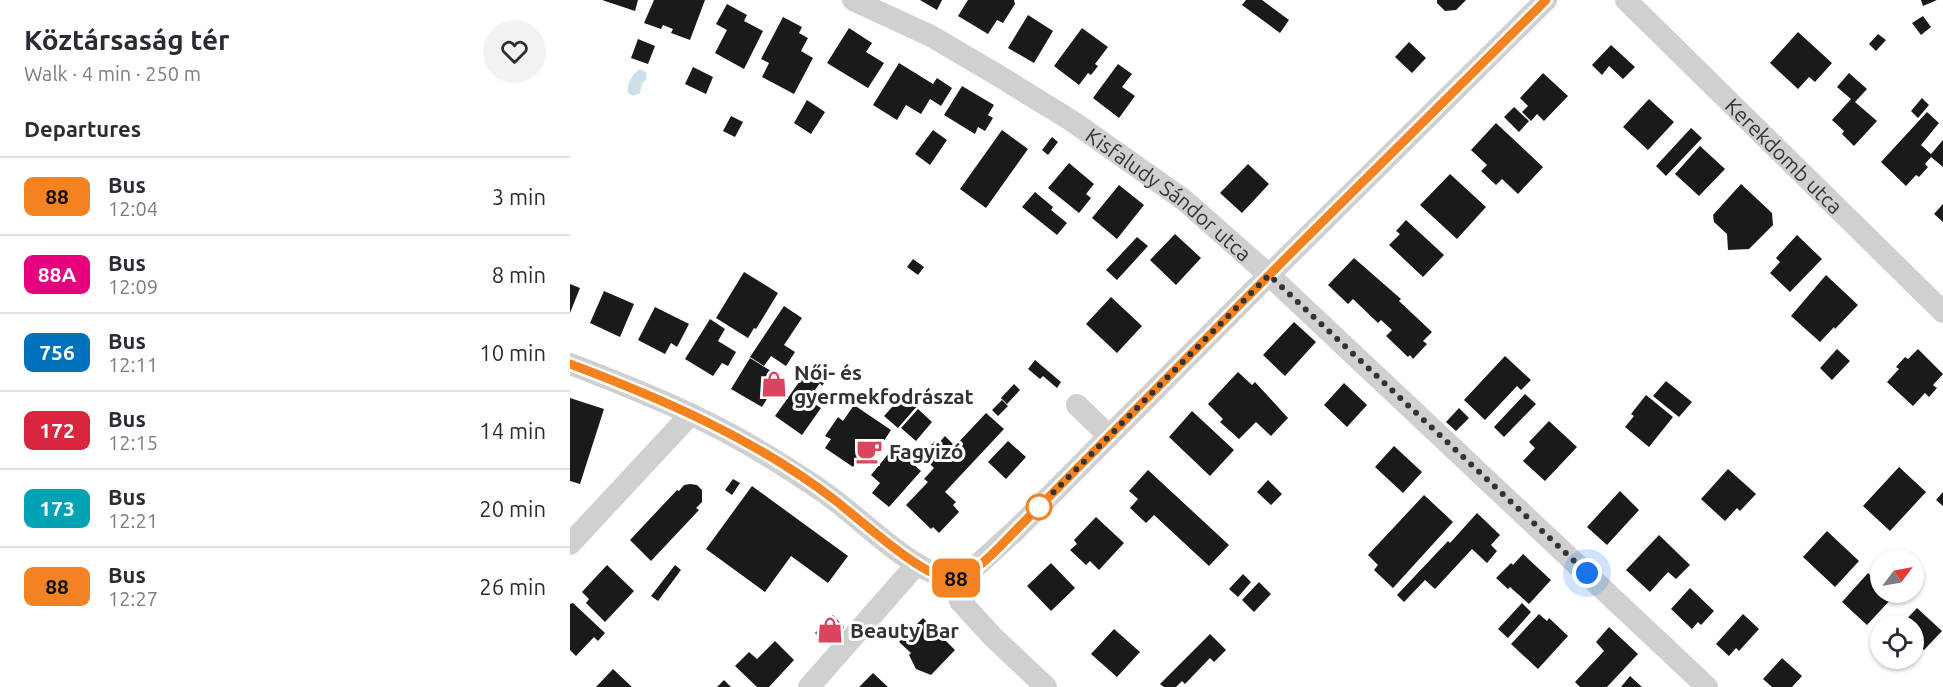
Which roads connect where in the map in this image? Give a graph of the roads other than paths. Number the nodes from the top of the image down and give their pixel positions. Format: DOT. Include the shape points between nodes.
graph roads {
  1 [pos="854,0"];
  2 [pos="1546,0"];
  3 [pos="1626,0"];
  4 [pos="1269,275"];
  5 [pos="1943,312"];
  6 [pos="570,364"];
  7 [pos="1077,405"];
  8 [pos="691,414"];
  9 [pos="1109,436"];
  10 [pos="570,544"];
  11 [pos="917,564"];
  12 [pos="953,579"];
  13 [pos="808,687"];
  14 [pos="1046,687"];
  15 [pos="1707,687"];
  1 -- 4 [label="street, Kisfaludy Sándor utca" via="931,36 1072,121 1184,200"];
  2 -- 4 [label="street"];
  3 -- 5 [label="street, Kerekdomb utca"];
  4 -- 9 [label="street"];
  4 -- 15 [label="street, Kisfaludy Sándor utca"];
  6 -- 8 [label="street"];
  7 -- 9 [label="street"];
  8 -- 10 [label="street"];
  8 -- 11 [label="street" via="775,460 832,498"];
  9 -- 12 [label="street" via="990,555 971,572"];
  11 -- 12 [label="street" via="937,576"];
  11 -- 13 [label="street"];
  12 -- 14 [label="street" via="960,601"];
}
